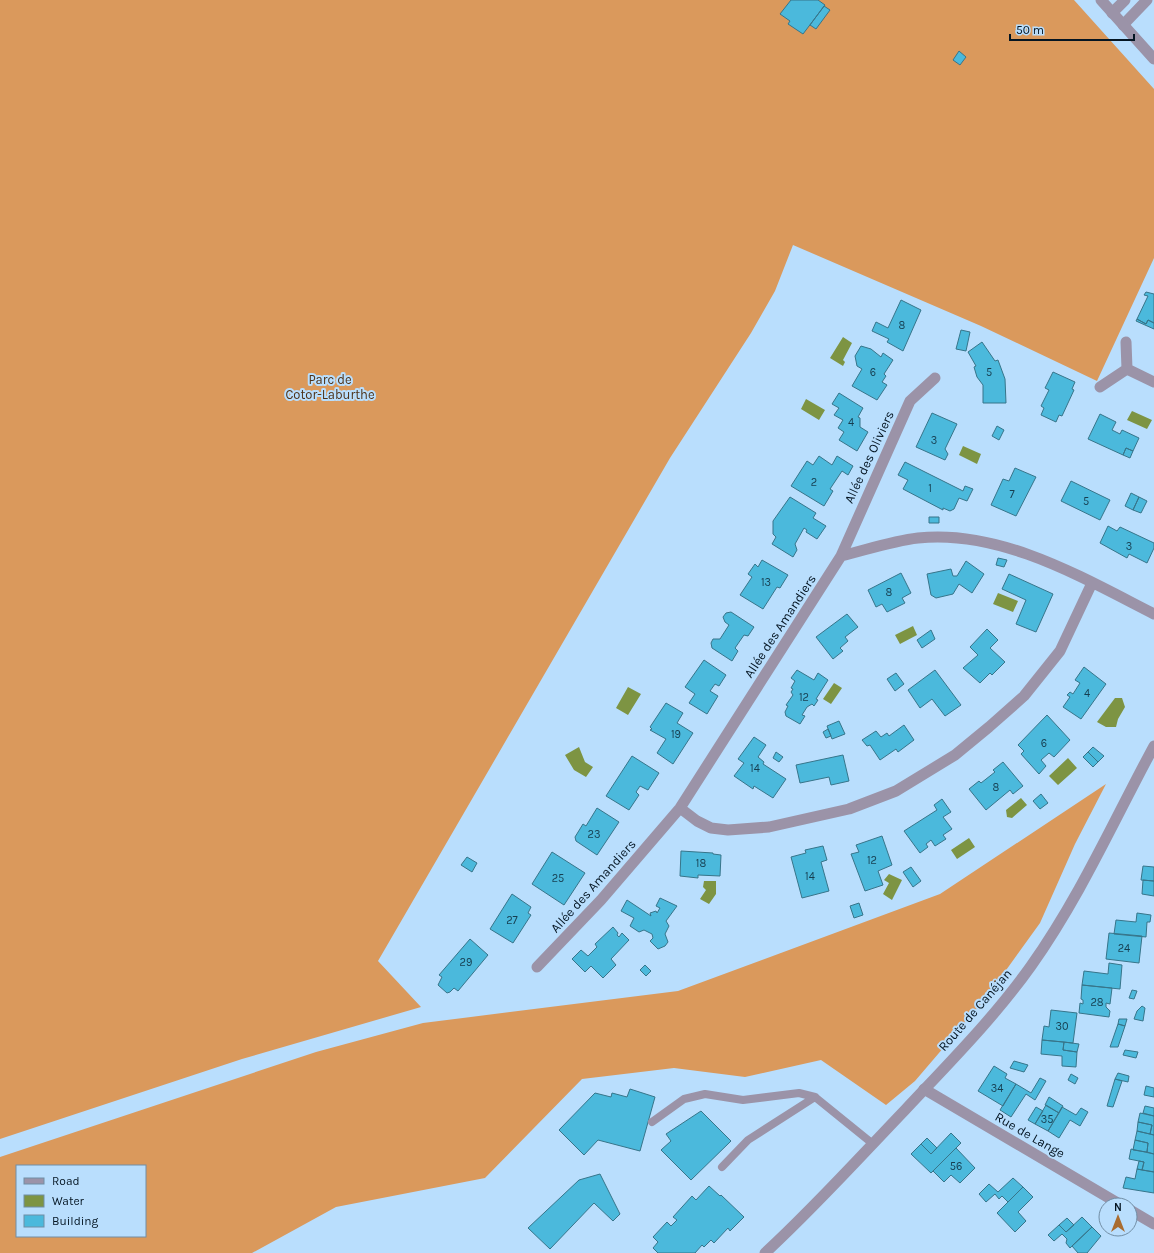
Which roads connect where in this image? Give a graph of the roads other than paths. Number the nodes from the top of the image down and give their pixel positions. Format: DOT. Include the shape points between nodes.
graph roads {
  1 [pos="1100,0"];
  2 [pos="1125,0"];
  3 [pos="1148,0"];
  4 [pos="1112,12"];
  5 [pos="1123,25"];
  6 [pos="1154,59"];
  7 [pos="1126,342"];
  8 [pos="1127,369"];
  9 [pos="935,378"];
  10 [pos="1154,382"];
  11 [pos="1100,387"];
  12 [pos="841,556"];
  13 [pos="1092,583"];
  14 [pos="1154,614"];
  15 [pos="1152,753"];
  16 [pos="680,808"];
  17 [pos="536,967"];
  18 [pos="924,1089"];
  19 [pos="815,1097"];
  20 [pos="652,1122"];
  21 [pos="873,1144"];
  22 [pos="722,1167"];
  23 [pos="1107,1197"];
  24 [pos="1138,1215"];
  25 [pos="1154,1224"];
  26 [pos="765,1253"];
  1 -- 4 [label="street"];
  2 -- 4 [label="street"];
  3 -- 5 [label="street"];
  4 -- 5 [label="street"];
  5 -- 6 [label="street"];
  7 -- 8 [label="street"];
  8 -- 10 [label="street"];
  8 -- 11 [label="street"];
  9 -- 12 [label="street, Allée des Oliviers" via="910,401"];
  12 -- 13 [label="street" via="917,538 937,537 1012,548"];
  12 -- 16 [label="street, Allée des Amandiers"];
  13 -- 14 [label="street"];
  13 -- 16 [label="street" via="1060,651 1024,696 955,755 896,791 849,809 769,827 728,830 711,828"];
  15 -- 18 [label="street, Route de Canéjan" via="1088,875 1030,967"];
  16 -- 17 [label="street, Allée des Amandiers" via="601,900"];
  18 -- 21 [label="street, Route de Canéjan"];
  18 -- 23 [label="street, Rue de Lange"];
  19 -- 20 [label="lane" via="799,1093 743,1100 705,1094 684,1099"];
  19 -- 21 [label="lane"];
  19 -- 22 [label="lane" via="748,1140"];
  21 -- 26 [label="street, Route de Canéjan"];
  24 -- 25 [label="street"];
}
